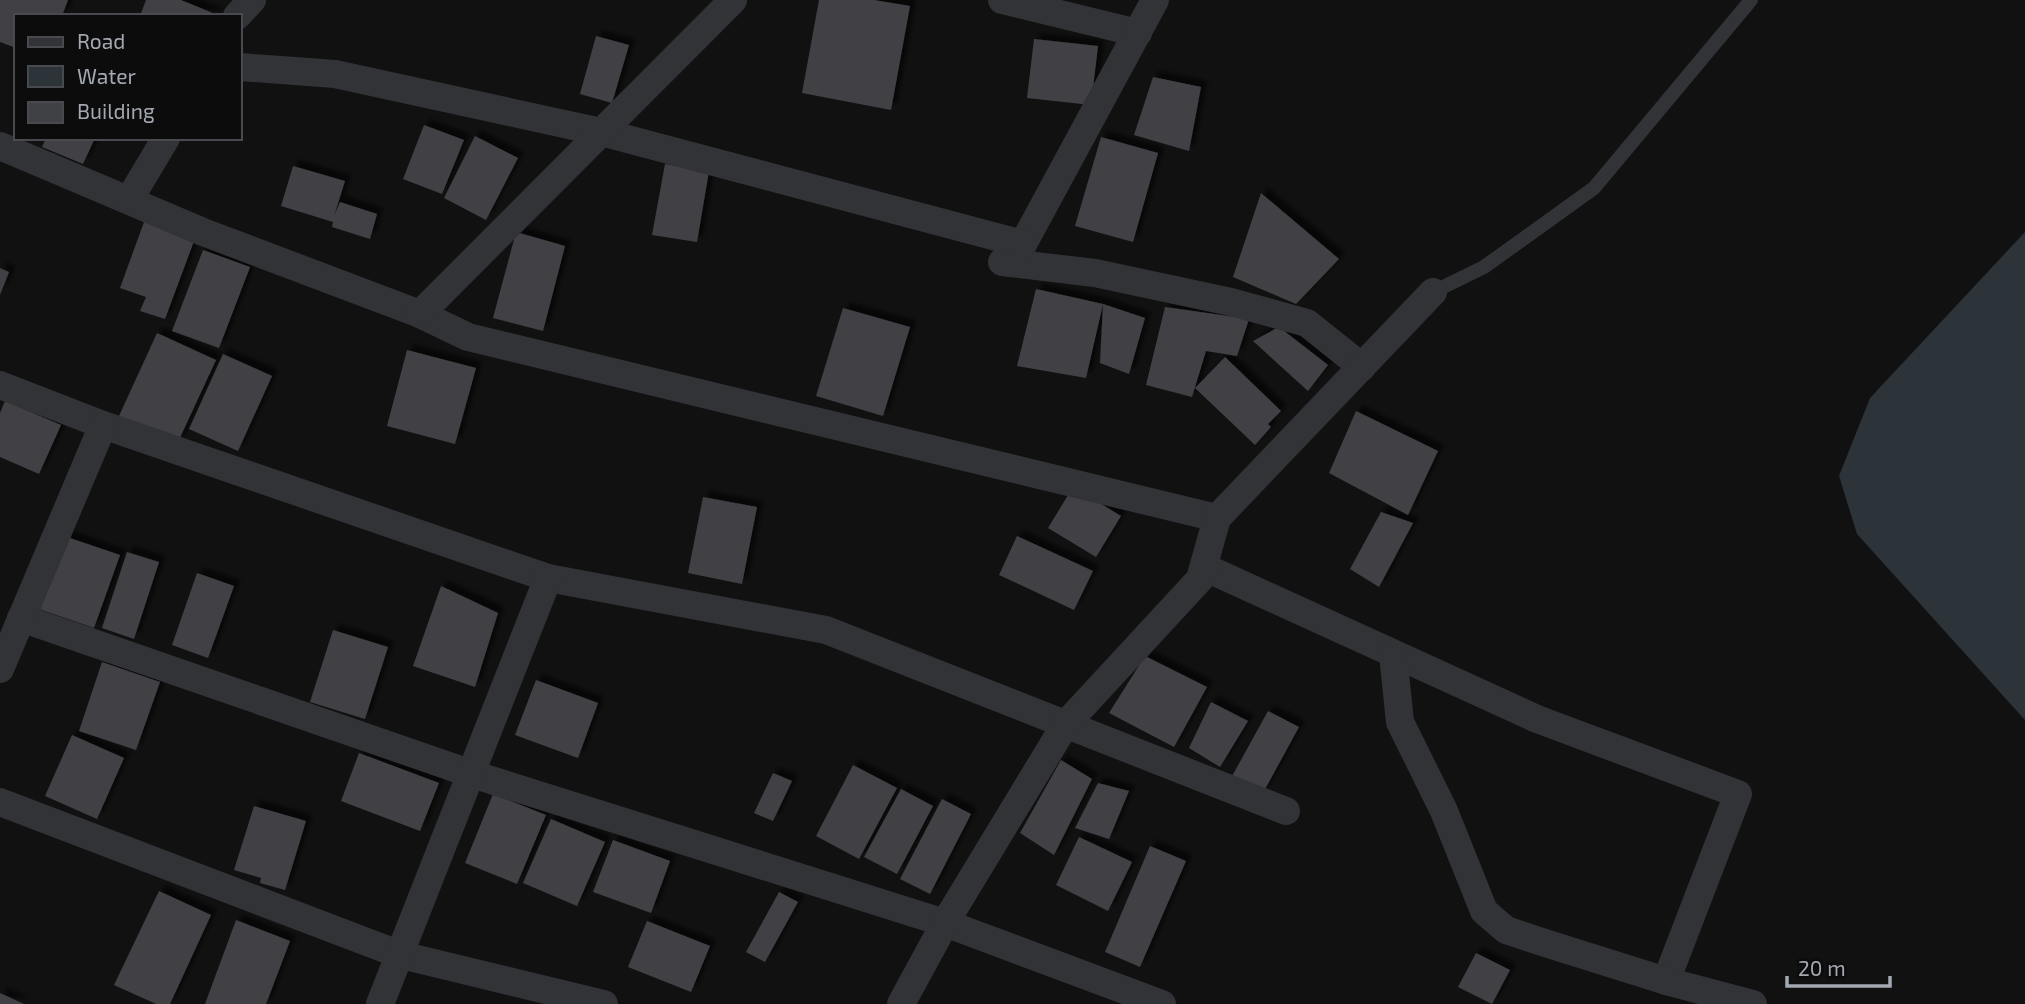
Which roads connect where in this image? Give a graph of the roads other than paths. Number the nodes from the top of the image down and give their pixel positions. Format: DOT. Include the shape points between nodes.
graph roads {
  1 [pos="252,0"];
  2 [pos="733,0"];
  3 [pos="1002,0"];
  4 [pos="1155,0"];
  5 [pos="1751,0"];
  6 [pos="239,14"];
  7 [pos="1138,33"];
  8 [pos="242,68"];
  9 [pos="601,132"];
  10 [pos="165,140"];
  11 [pos="0,146"];
  12 [pos="129,200"];
  13 [pos="1023,244"];
  14 [pos="1433,292"];
  15 [pos="420,314"];
  16 [pos="1362,367"];
  17 [pos="0,385"];
  18 [pos="103,425"];
  19 [pos="1217,518"];
  20 [pos="1204,567"];
  21 [pos="548,578"];
  22 [pos="21,618"];
  23 [pos="1392,654"];
  24 [pos="0,669"];
  25 [pos="1065,725"];
  26 [pos="472,774"];
  27 [pos="0,802"];
  28 [pos="1286,811"];
  29 [pos="945,923"];
  30 [pos="401,955"];
  31 [pos="1666,981"];
  32 [pos="380,1004"];
  33 [pos="604,1004"];
  34 [pos="901,1004"];
  35 [pos="1162,1004"];
  36 [pos="1753,1004"];
  1 -- 6 [label="street"];
  2 -- 9 [label="street"];
  3 -- 7 [label="street"];
  4 -- 7 [label="street"];
  5 -- 14 [label="lane" via="1594,188 1484,267"];
  7 -- 13 [label="street"];
  8 -- 9 [label="street" via="335,74"];
  9 -- 13 [label="street"];
  9 -- 15 [label="street"];
  10 -- 12 [label="street"];
  11 -- 12 [label="street"];
  12 -- 15 [label="street"];
  13 -- 16 [label="street" via="1002,262 1095,273 1307,323"];
  14 -- 16 [label="street"];
  15 -- 19 [label="street" via="468,337"];
  16 -- 19 [label="street"];
  17 -- 18 [label="street"];
  18 -- 21 [label="street"];
  18 -- 22 [label="street"];
  19 -- 20 [label="street"];
  20 -- 23 [label="street"];
  20 -- 25 [label="street" via="1200,579"];
  21 -- 25 [label="street" via="826,630"];
  21 -- 26 [label="street"];
  22 -- 24 [label="street"];
  22 -- 26 [label="street"];
  23 -- 31 [label="street" via="1400,722 1444,811 1484,911 1506,930"];
  23 -- 31 [label="street" via="1537,719 1738,794"];
  25 -- 28 [label="street"];
  25 -- 29 [label="street"];
  26 -- 29 [label="street"];
  26 -- 30 [label="street"];
  27 -- 30 [label="street"];
  29 -- 34 [label="street"];
  29 -- 35 [label="street"];
  30 -- 32 [label="street"];
  30 -- 33 [label="street"];
  31 -- 36 [label="street"];
}
